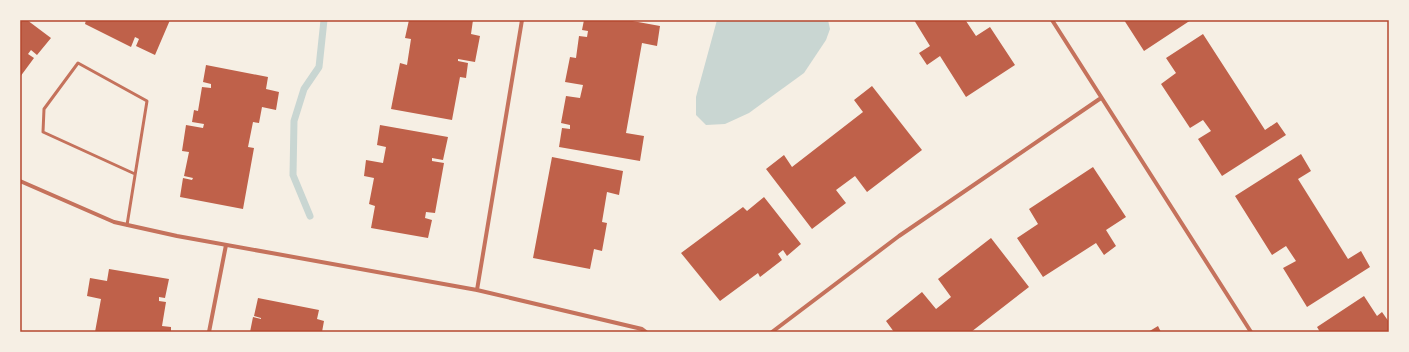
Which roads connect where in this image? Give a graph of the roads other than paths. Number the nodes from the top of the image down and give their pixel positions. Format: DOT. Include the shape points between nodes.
graph roads {
  1 [pos="522,20"];
  2 [pos="1052,20"];
  3 [pos="1100,98"];
  4 [pos="135,174"];
  5 [pos="20,181"];
  6 [pos="127,225"];
  7 [pos="226,245"];
  8 [pos="477,290"];
  9 [pos="209,332"];
  10 [pos="646,332"];
  11 [pos="772,332"];
  12 [pos="1251,332"];
  1 -- 8 [label="street"];
  2 -- 3 [label="street"];
  3 -- 11 [label="street" via="899,236"];
  3 -- 12 [label="street"];
  4 -- 4 [label="lane" via="147,101 78,63 44,108 43,132"];
  4 -- 6 [label="lane"];
  5 -- 6 [label="street" via="114,222"];
  6 -- 7 [label="street"];
  7 -- 8 [label="street"];
  7 -- 9 [label="street"];
  8 -- 10 [label="street"];
}
